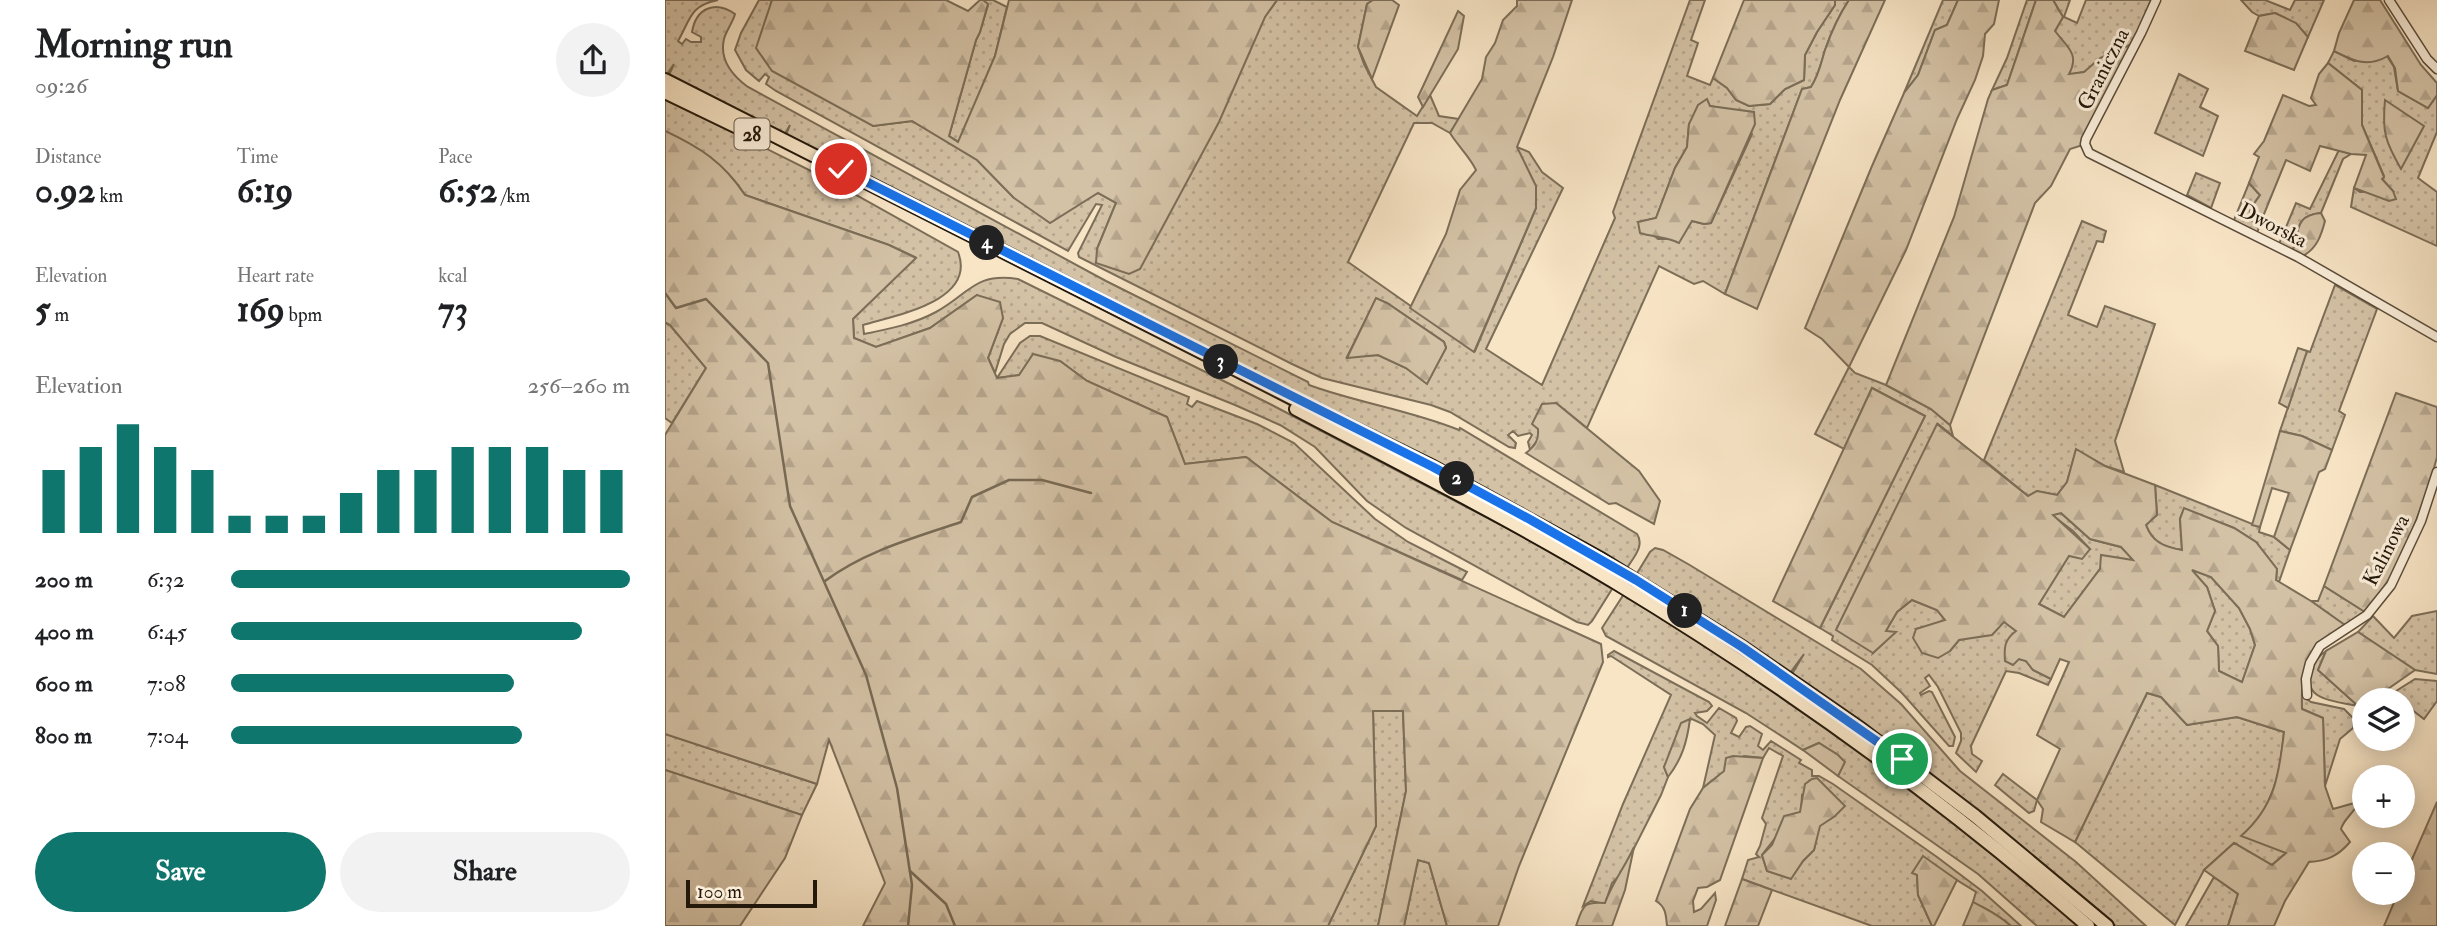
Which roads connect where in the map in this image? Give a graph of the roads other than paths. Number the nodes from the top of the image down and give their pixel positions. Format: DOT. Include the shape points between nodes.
graph roads {
  1 [pos="2156,0"];
  2 [pos="2389,0"];
  3 [pos="2437,69"];
  4 [pos="665,79"];
  5 [pos="665,92"];
  6 [pos="2089,153"];
  7 [pos="2437,337"];
  8 [pos="2437,472"];
  9 [pos="2307,695"];
  10 [pos="2088,926"];
  11 [pos="2107,926"];
  1 -- 6 [label="street, Graniczna" via="2086,139"];
  2 -- 3 [label="street"];
  4 -- 11 [label="main road, 28" via="1433,467 1581,548 1714,629 1840,714 1966,808"];
  5 -- 10 [label="main road, 28" via="1291,406 1611,580 1853,739"];
  6 -- 7 [label="street, Dworska" via="2298,257"];
  8 -- 9 [label="street, Kalinowa" via="2421,521 2391,585 2367,615 2321,646 2308,671"];
}
